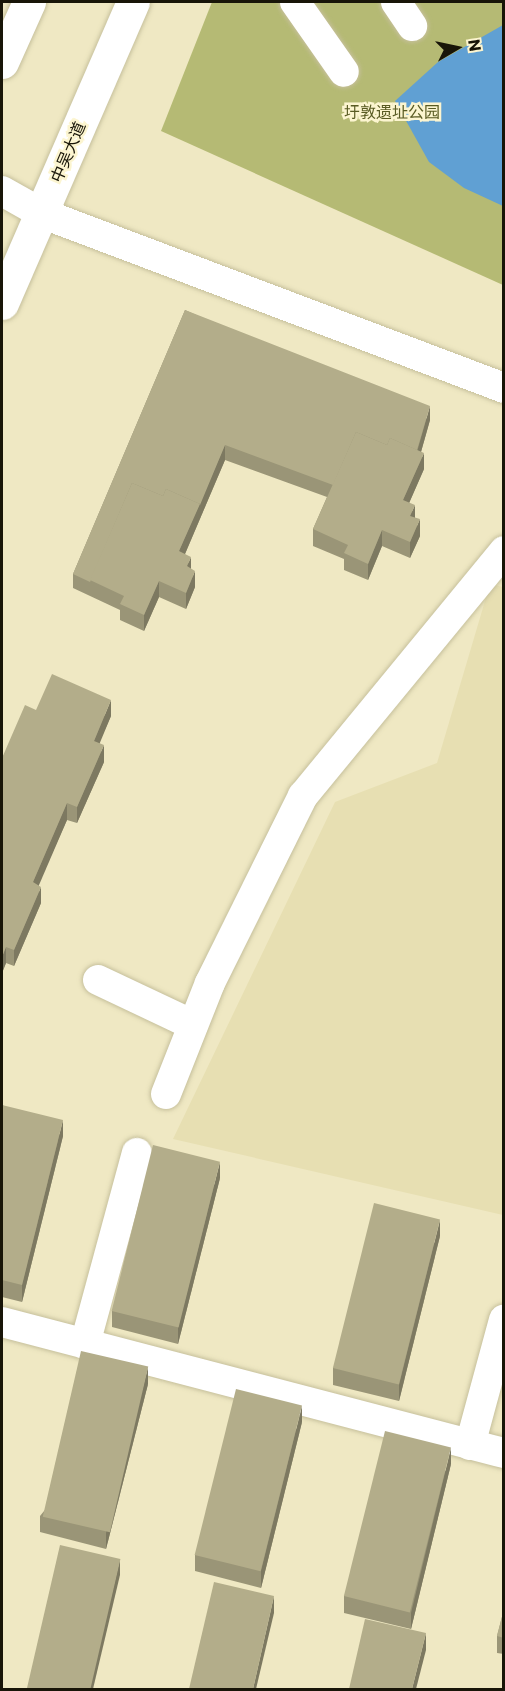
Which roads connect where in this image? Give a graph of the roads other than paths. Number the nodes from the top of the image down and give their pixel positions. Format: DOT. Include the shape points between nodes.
graph roads {
  1 [pos="29,2"];
  2 [pos="133,2"];
  3 [pos="295,2"];
  4 [pos="396,2"];
  5 [pos="412,26"];
  6 [pos="2,62"];
  7 [pos="344,72"];
  8 [pos="2,191"];
  9 [pos="41,213"];
  10 [pos="2,303"];
  11 [pos="504,388"];
  12 [pos="504,551"];
  13 [pos="98,981"];
  14 [pos="193,1025"];
  15 [pos="166,1094"];
  16 [pos="137,1153"];
  17 [pos="504,1320"];
  18 [pos="2,1322"];
  19 [pos="85,1344"];
  20 [pos="470,1445"];
  21 [pos="504,1454"];
  1 -- 6 [label="main road"];
  2 -- 9 [label="main road, 中吴大道"];
  3 -- 7 [label="street"];
  4 -- 5 [label="street"];
  8 -- 9 [label="street"];
  9 -- 10 [label="main road, 中吴大道"];
  9 -- 11 [label="street"];
  12 -- 14 [label="street" via="303,795"];
  13 -- 14 [label="street"];
  14 -- 15 [label="street"];
  16 -- 19 [label="street"];
  17 -- 20 [label="street"];
  18 -- 19 [label="street"];
  19 -- 20 [label="street"];
  20 -- 21 [label="street"];
}
